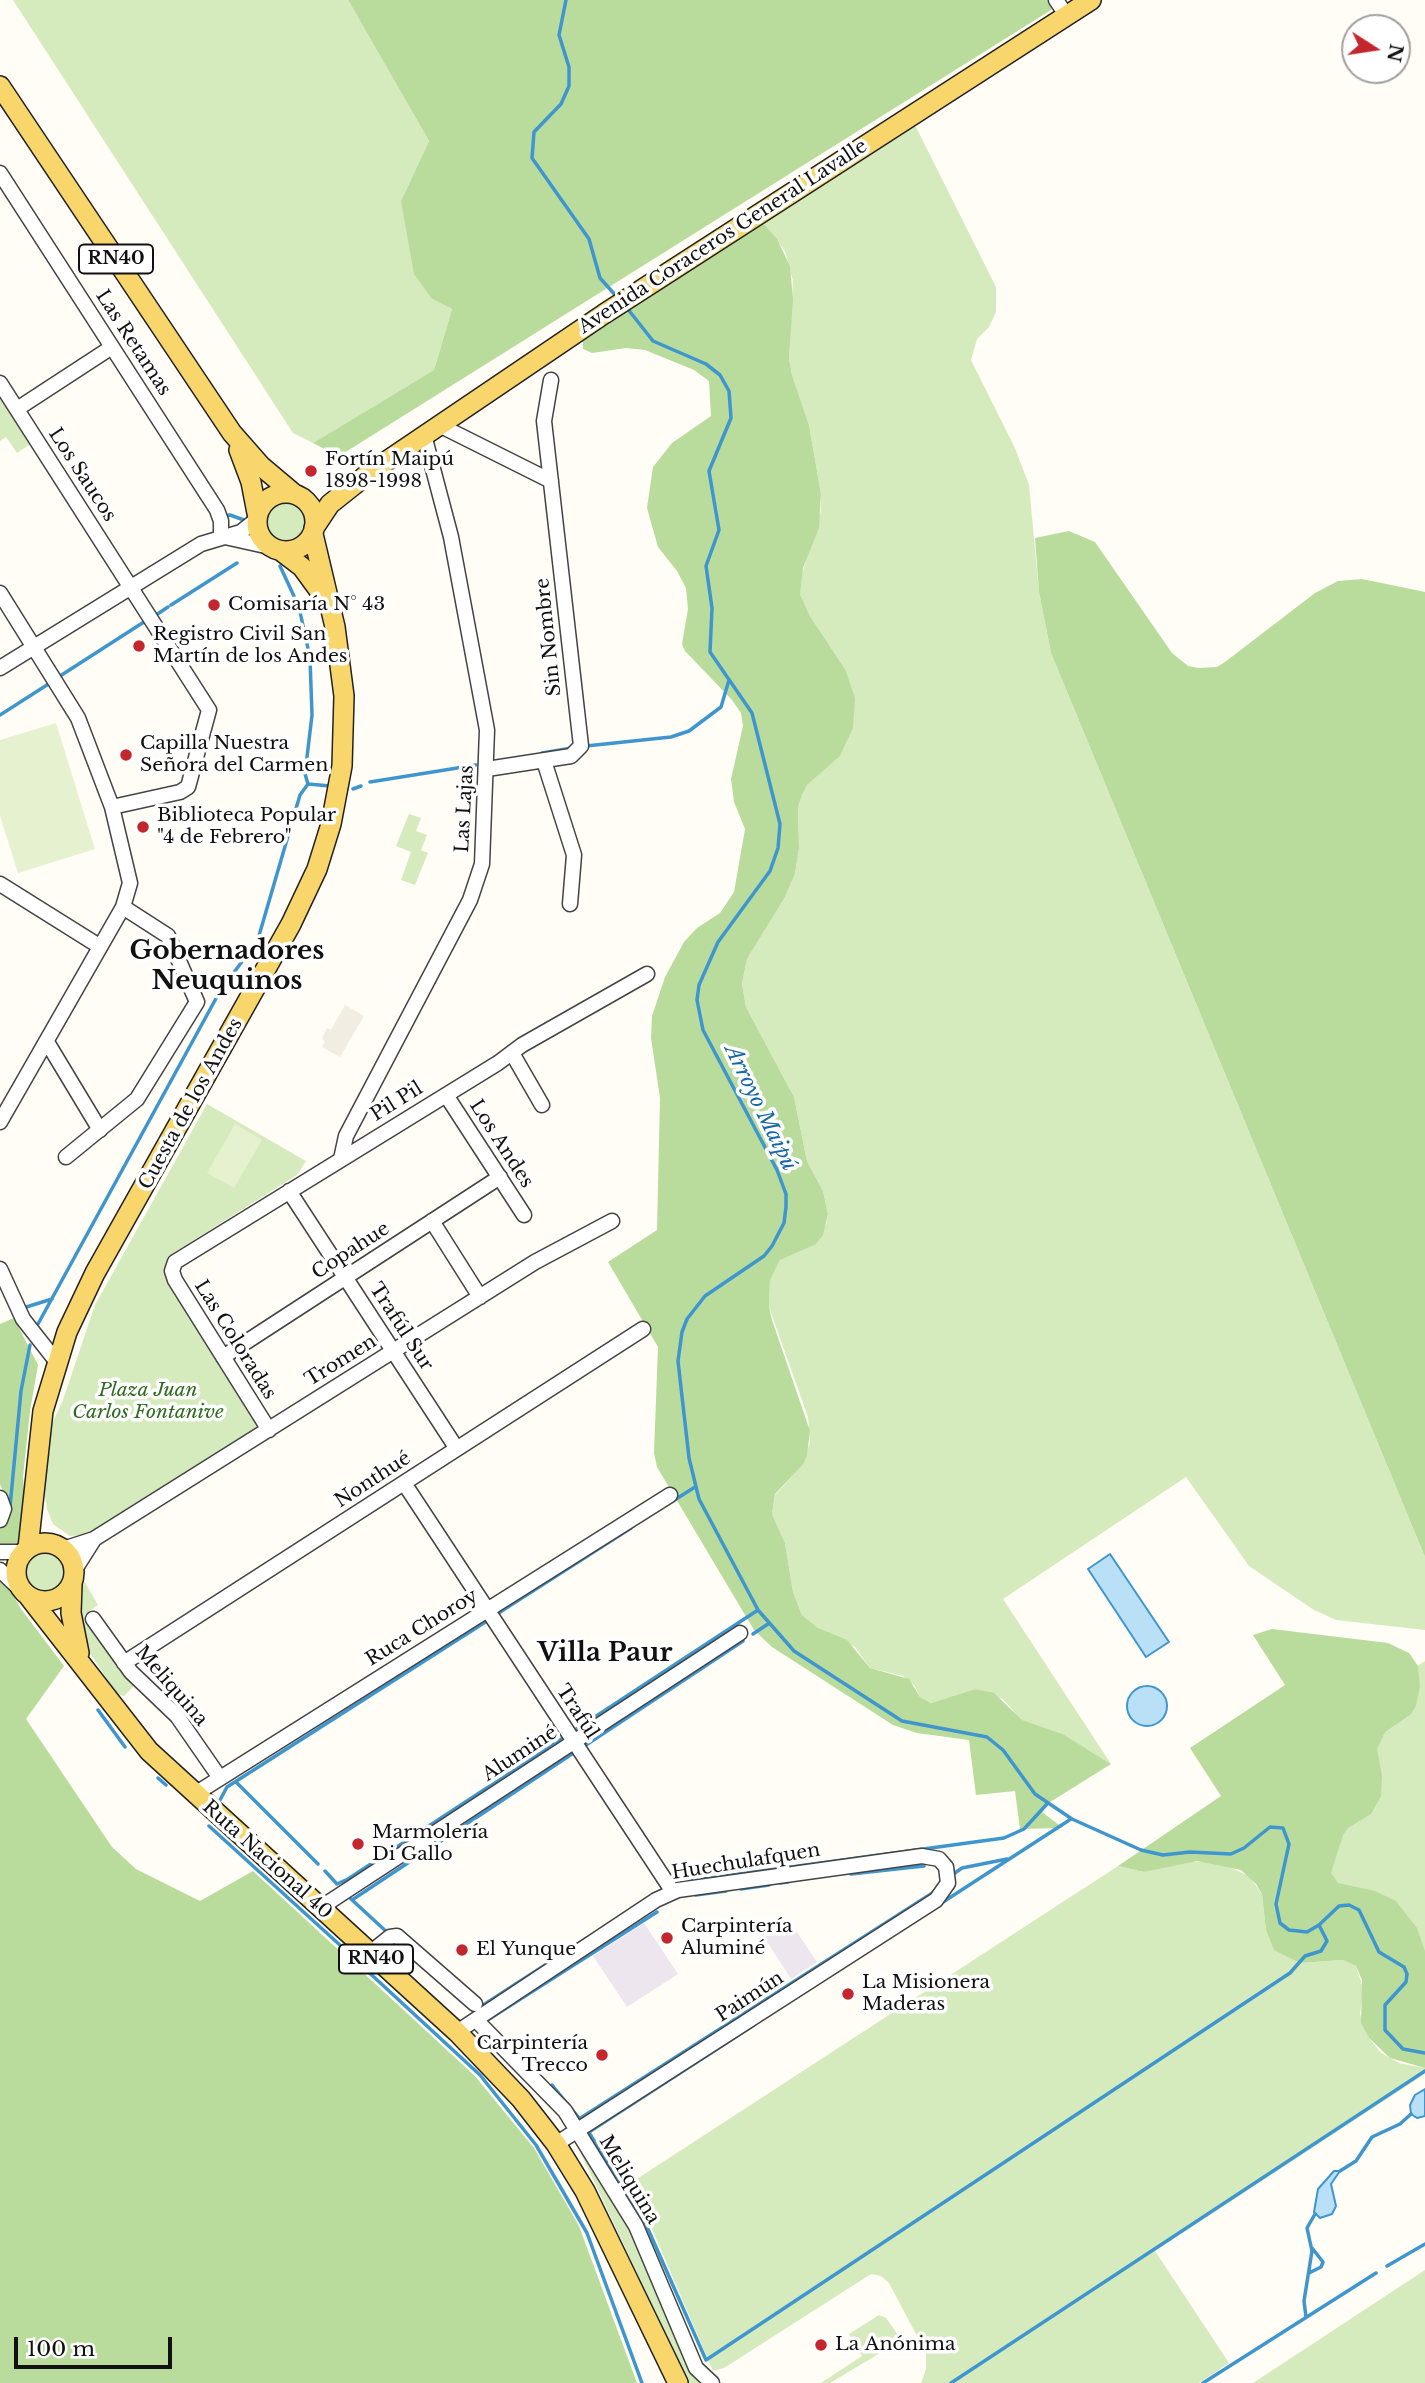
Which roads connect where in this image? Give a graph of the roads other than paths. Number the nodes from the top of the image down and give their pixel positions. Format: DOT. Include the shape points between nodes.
graph roads {
  1 [pos="1091,0"];
  2 [pos="1062,8"];
  3 [pos="0,86"];
  4 [pos="0,173"];
  5 [pos="112,346"];
  6 [pos="551,380"];
  7 [pos="0,383"];
  8 [pos="17,409"];
  9 [pos="432,430"];
  10 [pos="232,433"];
  11 [pos="359,480"];
  12 [pos="551,481"];
  13 [pos="296,494"];
  14 [pos="257,516"];
  15 [pos="314,531"];
  16 [pos="220,537"];
  17 [pos="275,549"];
  18 [pos="132,587"];
  19 [pos="0,593"];
  20 [pos="330,608"];
  21 [pos="34,646"];
  22 [pos="0,668"];
  23 [pos="544,761"];
  24 [pos="487,769"];
  25 [pos="112,807"];
  26 [pos="0,884"];
  27 [pos="569,904"];
  28 [pos="123,907"];
  29 [pos="99,946"];
  30 [pos="647,974"];
  31 [pos="47,1042"];
  32 [pos="512,1053"];
  33 [pos="446,1095"];
  34 [pos="542,1105"];
  35 [pos="0,1122"];
  36 [pos="100,1130"];
  37 [pos="66,1157"];
  38 [pos="341,1159"];
  39 [pos="500,1177"];
  40 [pos="289,1191"];
  41 [pos="524,1215"];
  42 [pos="432,1221"];
  43 [pos="612,1221"];
  44 [pos="172,1268"];
  45 [pos="0,1269"];
  46 [pos="345,1277"];
  47 [pos="480,1297"];
  48 [pos="643,1329"];
  49 [pos="394,1351"];
  50 [pos="223,1357"];
  51 [pos="56,1361"];
  52 [pos="269,1430"];
  53 [pos="457,1449"];
  54 [pos="36,1474"];
  55 [pos="404,1483"];
  56 [pos="670,1495"];
  57 [pos="0,1498"];
  58 [pos="0,1520"];
  59 [pos="94,1539"];
  60 [pos="61,1547"];
  61 [pos="25,1550"];
  62 [pos="0,1552"];
  63 [pos="0,1570"];
  64 [pos="73,1577"];
  65 [pos="26,1595"];
  66 [pos="487,1610"];
  67 [pos="93,1619"];
  68 [pos="740,1633"];
  69 [pos="81,1661"];
  70 [pos="124,1663"];
  71 [pos="574,1742"];
  72 [pos="220,1778"];
  73 [pos="195,1794"];
  74 [pos="948,1872"];
  75 [pos="673,1892"];
  76 [pos="320,1908"];
  77 [pos="370,1953"];
  78 [pos="475,2004"];
  79 [pos="476,2020"];
  80 [pos="457,2032"];
  81 [pos="578,2131"];
  82 [pos="556,2144"];
  83 [pos="630,2287"];
  84 [pos="664,2383"];
  85 [pos="678,2383"];
  86 [pos="712,2383"];
  1 -- 2 [label="main road, Avenida Coraceros General Lavalle"];
  2 -- 9 [label="main road, Avenida Coraceros General Lavalle"];
  3 -- 10 [label="main road, RN40"];
  4 -- 5 [label="street, Las Retamas"];
  5 -- 8 [label="street"];
  5 -- 16 [label="street, Las Retamas" via="219,513"];
  6 -- 12 [label="street, Sin Nombre" via="544,415"];
  7 -- 8 [label="street, Los Saucos"];
  8 -- 18 [label="street, Los Saucos"];
  9 -- 11 [label="main road, Avenida Coraceros General Lavalle"];
  9 -- 12 [label="street"];
  9 -- 24 [label="street, Las Lajas" via="486,722"];
  10 -- 13 [label="main road, RN40" via="261,466"];
  10 -- 14 [label="main road, RN40" via="251,482"];
  11 -- 13 [label="main road, Avenida Coraceros General Lavalle"];
  11 -- 15 [label="main road, Avenida Coraceros General Lavalle" via="330,504"];
  12 -- 23 [label="street, Sin Nombre" via="581,747 574,756"];
  13 -- 14 [label="main road" via="274,495"];
  13 -- 15 [label="main road, RN40" via="312,509"];
  14 -- 16 [label="street" via="241,532"];
  14 -- 17 [label="main road, RN40" via="261,538"];
  15 -- 17 [label="main road" via="300,548"];
  15 -- 20 [label="main road, Cuesta de los Andes / RN40"];
  16 -- 17 [label="street"];
  16 -- 18 [label="street"];
  17 -- 20 [label="main road, Cuesta de los Andes / RN40" via="309,575"];
  18 -- 21 [label="street"];
  18 -- 25 [label="street, Los Saucos" via="205,700 208,715 185,790"];
  19 -- 21 [label="street"];
  20 -- 51 [label="main road, Cuesta de los Andes / RN40" via="342,675 344,743 337,801 317,869 269,965 90,1283"];
  21 -- 22 [label="street"];
  21 -- 25 [label="street" via="72,706"];
  23 -- 24 [label="street, Sin Nombre"];
  23 -- 27 [label="street" via="574,855"];
  24 -- 38 [label="street, Las Lajas" via="482,864 474,893 345,1136"];
  25 -- 28 [label="street" via="130,883"];
  26 -- 29 [label="street"];
  28 -- 29 [label="street"];
  28 -- 36 [label="street" via="168,936 197,1002 143,1091"];
  29 -- 31 [label="street"];
  30 -- 32 [label="street, Pil Pil"];
  31 -- 35 [label="street"];
  31 -- 36 [label="street"];
  32 -- 33 [label="street, Pil Pil"];
  32 -- 34 [label="street"];
  33 -- 38 [label="street, Pil Pil"];
  33 -- 39 [label="street, Los Andes"];
  36 -- 37 [label="street"];
  38 -- 40 [label="street, Pil Pil"];
  39 -- 41 [label="street, Los Andes"];
  39 -- 42 [label="street, Copahue"];
  40 -- 44 [label="street, Pil Pil" via="180,1258"];
  40 -- 46 [label="street, Trafúl Sur"];
  42 -- 46 [label="street, Copahue"];
  42 -- 47 [label="street"];
  43 -- 47 [label="street, Tromen"];
  44 -- 50 [label="street, Las Coloradas"];
  45 -- 51 [label="street" via="23,1319"];
  46 -- 49 [label="street, Trafúl Sur"];
  46 -- 50 [label="street, Copahue"];
  47 -- 49 [label="street, Tromen"];
  48 -- 53 [label="street, Nonthué"];
  49 -- 52 [label="street, Tromen"];
  49 -- 53 [label="street, Trafúl Sur"];
  50 -- 52 [label="street, Las Coloradas"];
  51 -- 54 [label="main road, Cuesta de los Andes / RN40" via="41,1422"];
  52 -- 59 [label="street, Tromen"];
  53 -- 55 [label="street, Nonthué"];
  54 -- 60 [label="main road, Cuesta de los Andes / RN40" via="45,1521"];
  54 -- 61 [label="main road, Cuesta de los Andes / RN40"];
  55 -- 66 [label="street, Trafúl"];
  55 -- 70 [label="street, Nonthué"];
  56 -- 66 [label="street, Ruca Choroy"];
  57 -- 58 [label="street" via="4,1512"];
  59 -- 60 [label="street, Tromen"];
  59 -- 64 [label="street, Tromen"];
  60 -- 61 [label="main road" via="46,1542"];
  60 -- 64 [label="main road, RN40" via="71,1559"];
  61 -- 62 [label="street"];
  61 -- 65 [label="main road, RN40" via="15,1569"];
  63 -- 65 [label="street"];
  64 -- 65 [label="main road" via="64,1594 53,1600"];
  64 -- 69 [label="main road, Ruta Nacional 40 / RN40" via="72,1623"];
  65 -- 69 [label="main road, Ruta Nacional 40 / RN40"];
  66 -- 71 [label="street, Trafúl"];
  66 -- 72 [label="street, Ruca Choroy"];
  67 -- 70 [label="street, Meliquina"];
  68 -- 71 [label="street, Aluminé"];
  69 -- 73 [label="main road, Ruta Nacional 40 / RN40" via="134,1733"];
  70 -- 72 [label="street, Meliquina" via="173,1711"];
  71 -- 75 [label="street, Trafúl"];
  71 -- 76 [label="street, Aluminé"];
  72 -- 73 [label="street, Ruca Choroy"];
  73 -- 76 [label="main road, Ruta Nacional 40 / RN40"];
  74 -- 75 [label="street, Huechulafquen" via="939,1858 922,1856"];
  74 -- 81 [label="street, Paimún" via="946,1888 936,1900"];
  75 -- 79 [label="street, Huechulafquen"];
  76 -- 77 [label="main road, Ruta Nacional 40 / RN40"];
  77 -- 78 [label="street" via="392,1936 399,1937"];
  77 -- 80 [label="main road, Ruta Nacional 40 / RN40"];
  79 -- 80 [label="street, Huechulafquen"];
  79 -- 81 [label="street, Meliquina" via="554,2096"];
  80 -- 82 [label="main road, Ruta Nacional 40 / RN40" via="509,2085"];
  81 -- 82 [label="street, Paimún"];
  81 -- 86 [label="street, Meliquina" via="636,2226 696,2368"];
  82 -- 83 [label="main road, Ruta Nacional 40 / RN40" via="594,2207"];
  83 -- 84 [label="main road, Ruta Nacional 40 / RN40"];
  83 -- 85 [label="main road, Ruta Nacional 40 / RN40"];
}
